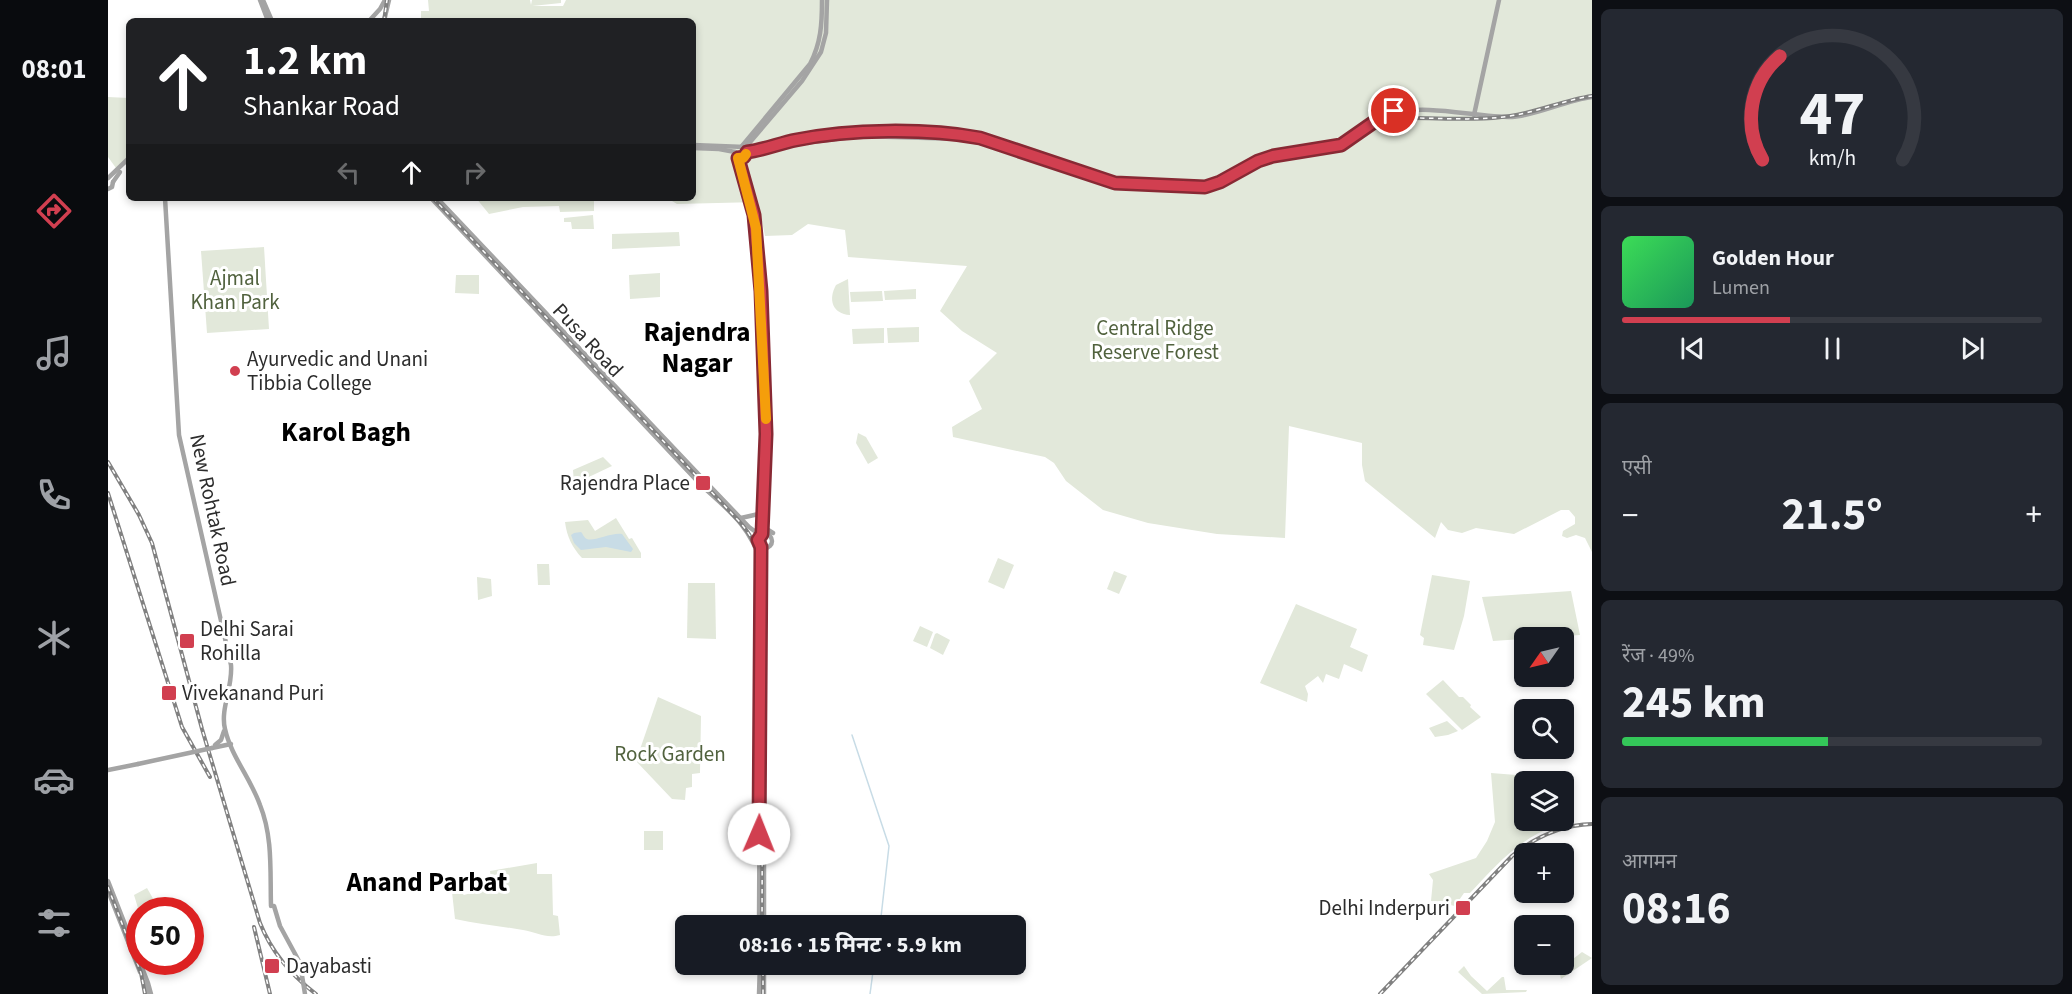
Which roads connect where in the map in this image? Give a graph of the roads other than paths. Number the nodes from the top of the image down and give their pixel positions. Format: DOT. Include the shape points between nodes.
graph roads {
  1 [pos="261,0"];
  2 [pos="387,0"];
  3 [pos="824,0"];
  4 [pos="1499,0"];
  5 [pos="269,18"];
  6 [pos="372,18"];
  7 [pos="384,18"];
  8 [pos="1592,96"];
  9 [pos="1473,113"];
  10 [pos="696,147"];
  11 [pos="742,152"];
  12 [pos="126,163"];
  13 [pos="1077,173"];
  14 [pos="1071,177"];
  15 [pos="110,179"];
  16 [pos="108,189"];
  17 [pos="166,201"];
  18 [pos="166,201"];
  19 [pos="434,201"];
  20 [pos="440,201"];
  21 [pos="765,500"];
  22 [pos="763,513"];
  23 [pos="744,517"];
  24 [pos="763,533"];
  25 [pos="773,533"];
  26 [pos="763,547"];
  27 [pos="761,563"];
  28 [pos="225,728"];
  29 [pos="231,742"];
  30 [pos="212,746"];
  31 [pos="222,746"];
  32 [pos="234,752"];
  33 [pos="109,768"];
  34 [pos="108,881"];
  35 [pos="108,891"];
  36 [pos="273,906"];
  37 [pos="762,915"];
  38 [pos="762,915"];
  39 [pos="761,975"];
  40 [pos="763,975"];
  41 [pos="149,994"];
  42 [pos="303,994"];
  43 [pos="759,994"];
  44 [pos="764,994"];
  1 -- 5 [label="main road"];
  2 -- 6 [label="main road"];
  2 -- 7 [label="main road"];
  3 -- 11 [label="main road" via="826,33 821,52 802,81"];
  4 -- 9 [label="main road"];
  8 -- 9 [label="main road" via="1514,117"];
  9 -- 11 [label="main road" via="1394,111 1341,145 1273,156 1205,187 1115,183 960,134 867,132 797,140"];
  9 -- 13 [label="main road" via="1389,114 1342,147 1273,158 1205,189 1123,186"];
  10 -- 11 [label="main road"];
  11 -- 13 [label="main road" via="860,136 946,138 985,144"];
  11 -- 21 [label="main road" via="759,227 763,287 770,434"];
  12 -- 15 [label="main road"];
  13 -- 14 [label="main road"];
  15 -- 16 [label="main road" via="112,187"];
  17 -- 28 [label="main road, New Rohtak Road" via="179,437 231,665"];
  18 -- 29 [label="main road, New Rohtak Road" via="182,437 232,663 234,683 227,721"];
  19 -- 27 [label="main road, Pusa Road" via="744,527"];
  20 -- 23 [label="main road, Pusa Road"];
  21 -- 22 [label="main road"];
  21 -- 24 [label="main road"];
  22 -- 23 [label="main road"];
  22 -- 24 [label="main road"];
  23 -- 24 [label="main road" via="746,524"];
  24 -- 25 [label="main road"];
  24 -- 26 [label="main road" via="758,541"];
  24 -- 26 [label="main road" via="772,540 770,546"];
  26 -- 27 [label="main road"];
  26 -- 38 [label="main road"];
  27 -- 37 [label="main road"];
  28 -- 29 [label="main road, New Rohtak Road"];
  28 -- 30 [label="main road" via="221,740"];
  29 -- 30 [label="main road"];
  29 -- 31 [label="main road"];
  29 -- 32 [label="main road, New Rohtak Road"];
  29 -- 36 [label="main road, New Rohtak Road" via="269,824"];
  30 -- 31 [label="main road"];
  30 -- 33 [label="main road, bridge"];
  31 -- 32 [label="main road"];
  32 -- 36 [label="main road, New Rohtak Road" via="265,816"];
  34 -- 41 [label="main road"];
  35 -- 41 [label="main road"];
  36 -- 42 [label="main road, bridge" via="278,928 297,964"];
  39 -- 43 [label="main road"];
  40 -- 44 [label="main road"];
}
